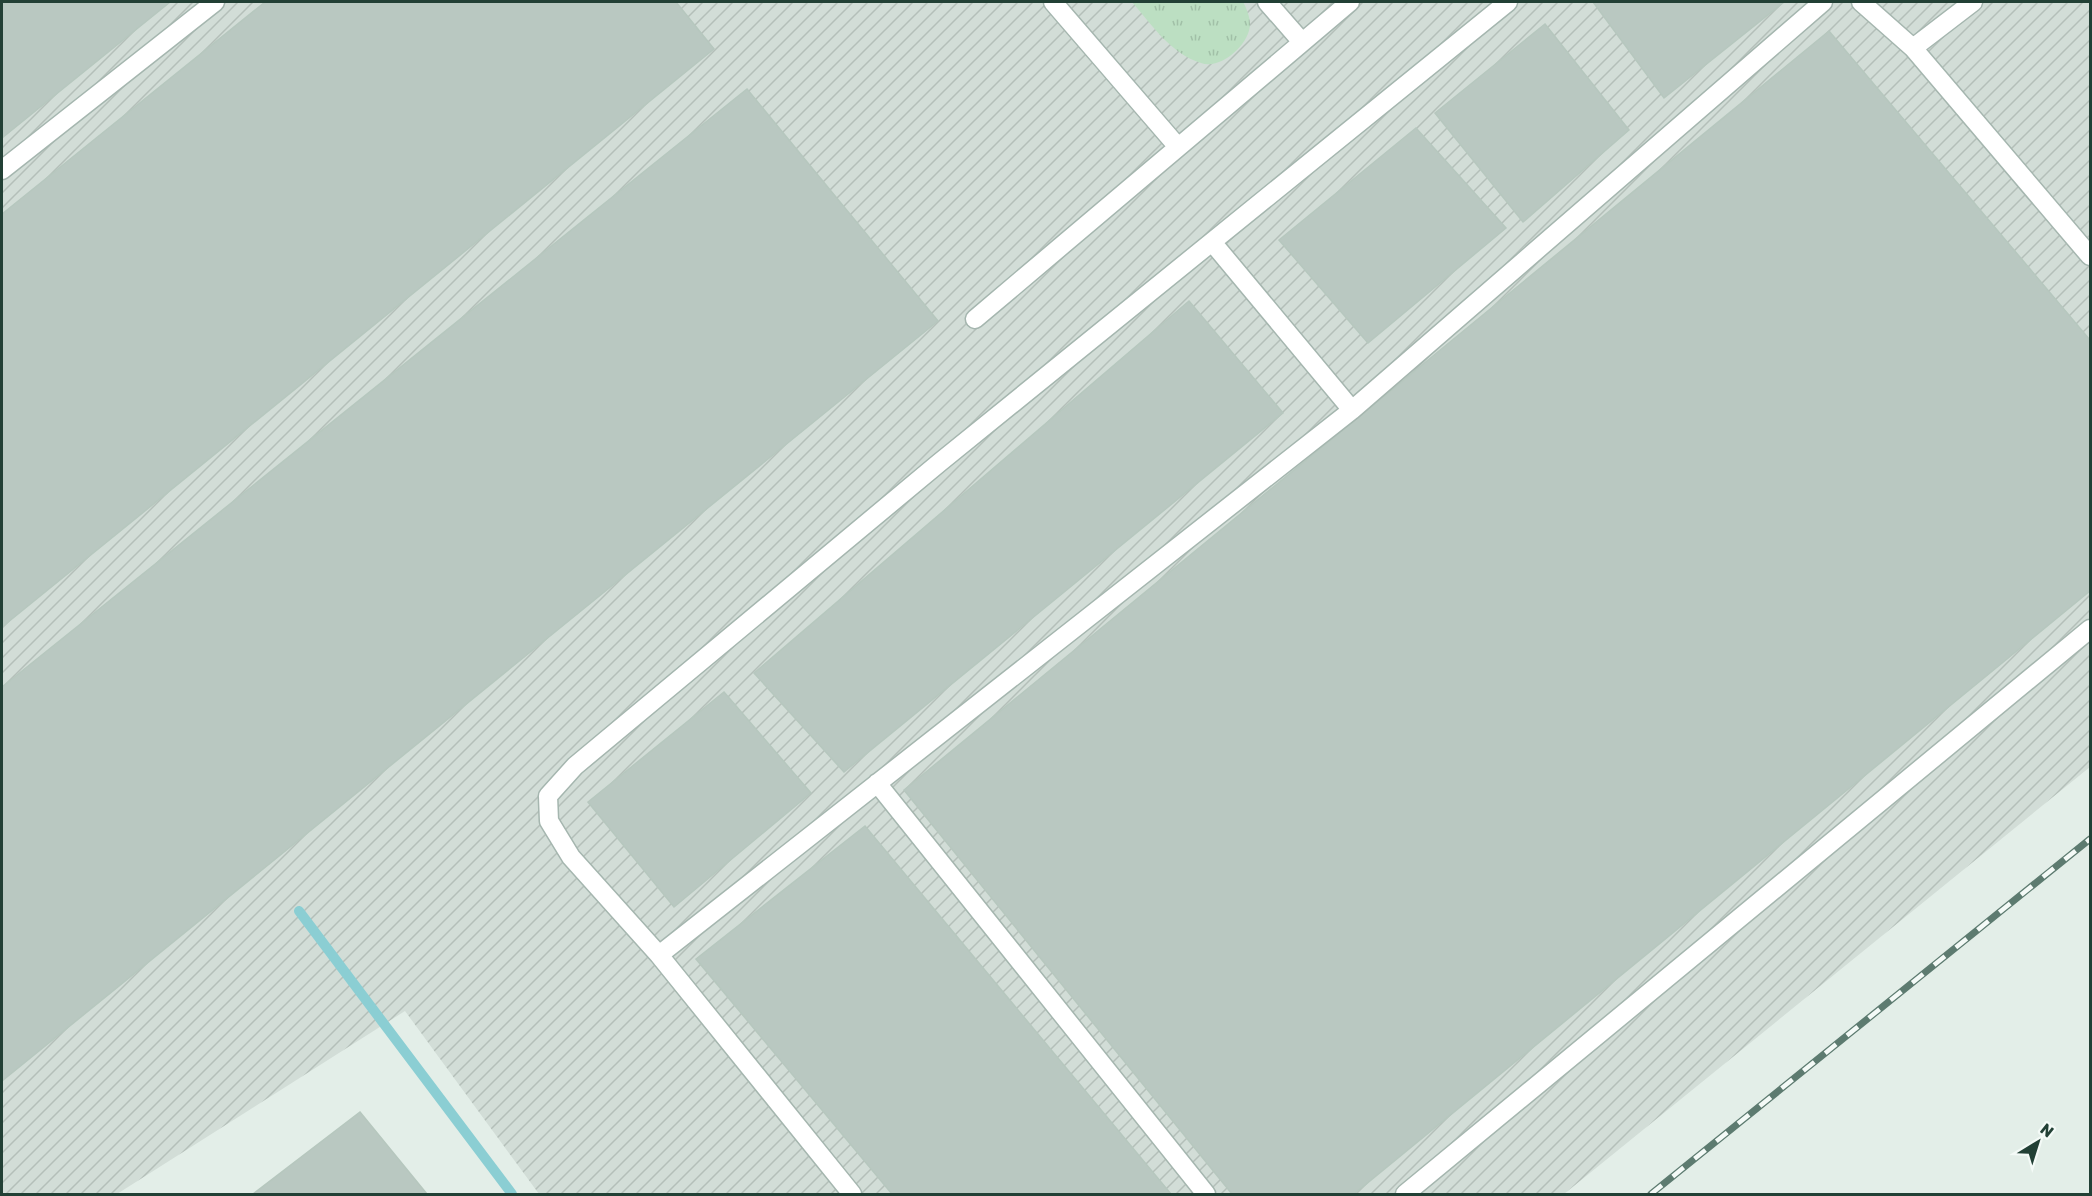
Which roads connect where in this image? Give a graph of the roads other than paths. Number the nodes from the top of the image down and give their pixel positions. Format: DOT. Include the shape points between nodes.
graph roads {
  1 [pos="215,2"];
  2 [pos="1053,2"];
  3 [pos="1267,2"];
  4 [pos="1350,2"];
  5 [pos="1508,2"];
  6 [pos="1823,2"];
  7 [pos="1861,2"];
  8 [pos="1973,2"];
  9 [pos="1302,42"];
  10 [pos="1913,48"];
  11 [pos="1178,147"];
  12 [pos="2,170"];
  13 [pos="1212,242"];
  14 [pos="2091,256"];
  15 [pos="975,319"];
  16 [pos="1352,410"];
  17 [pos="2091,629"];
  18 [pos="877,783"];
  19 [pos="659,955"];
  20 [pos="852,1194"];
  21 [pos="1206,1194"];
  22 [pos="1405,1194"];
  1 -- 12 [label="lane"];
  2 -- 11 [label="lane"];
  3 -- 9 [label="lane"];
  4 -- 9 [label="lane"];
  5 -- 13 [label="lane"];
  6 -- 16 [label="lane"];
  7 -- 10 [label="lane"];
  8 -- 10 [label="lane"];
  9 -- 11 [label="lane"];
  10 -- 14 [label="lane"];
  11 -- 15 [label="lane"];
  13 -- 16 [label="lane"];
  13 -- 19 [label="lane" via="575,766 548,796 549,821 571,858"];
  16 -- 18 [label="lane"];
  17 -- 22 [label="lane"];
  18 -- 19 [label="lane"];
  18 -- 21 [label="lane"];
  19 -- 20 [label="lane"];
}
